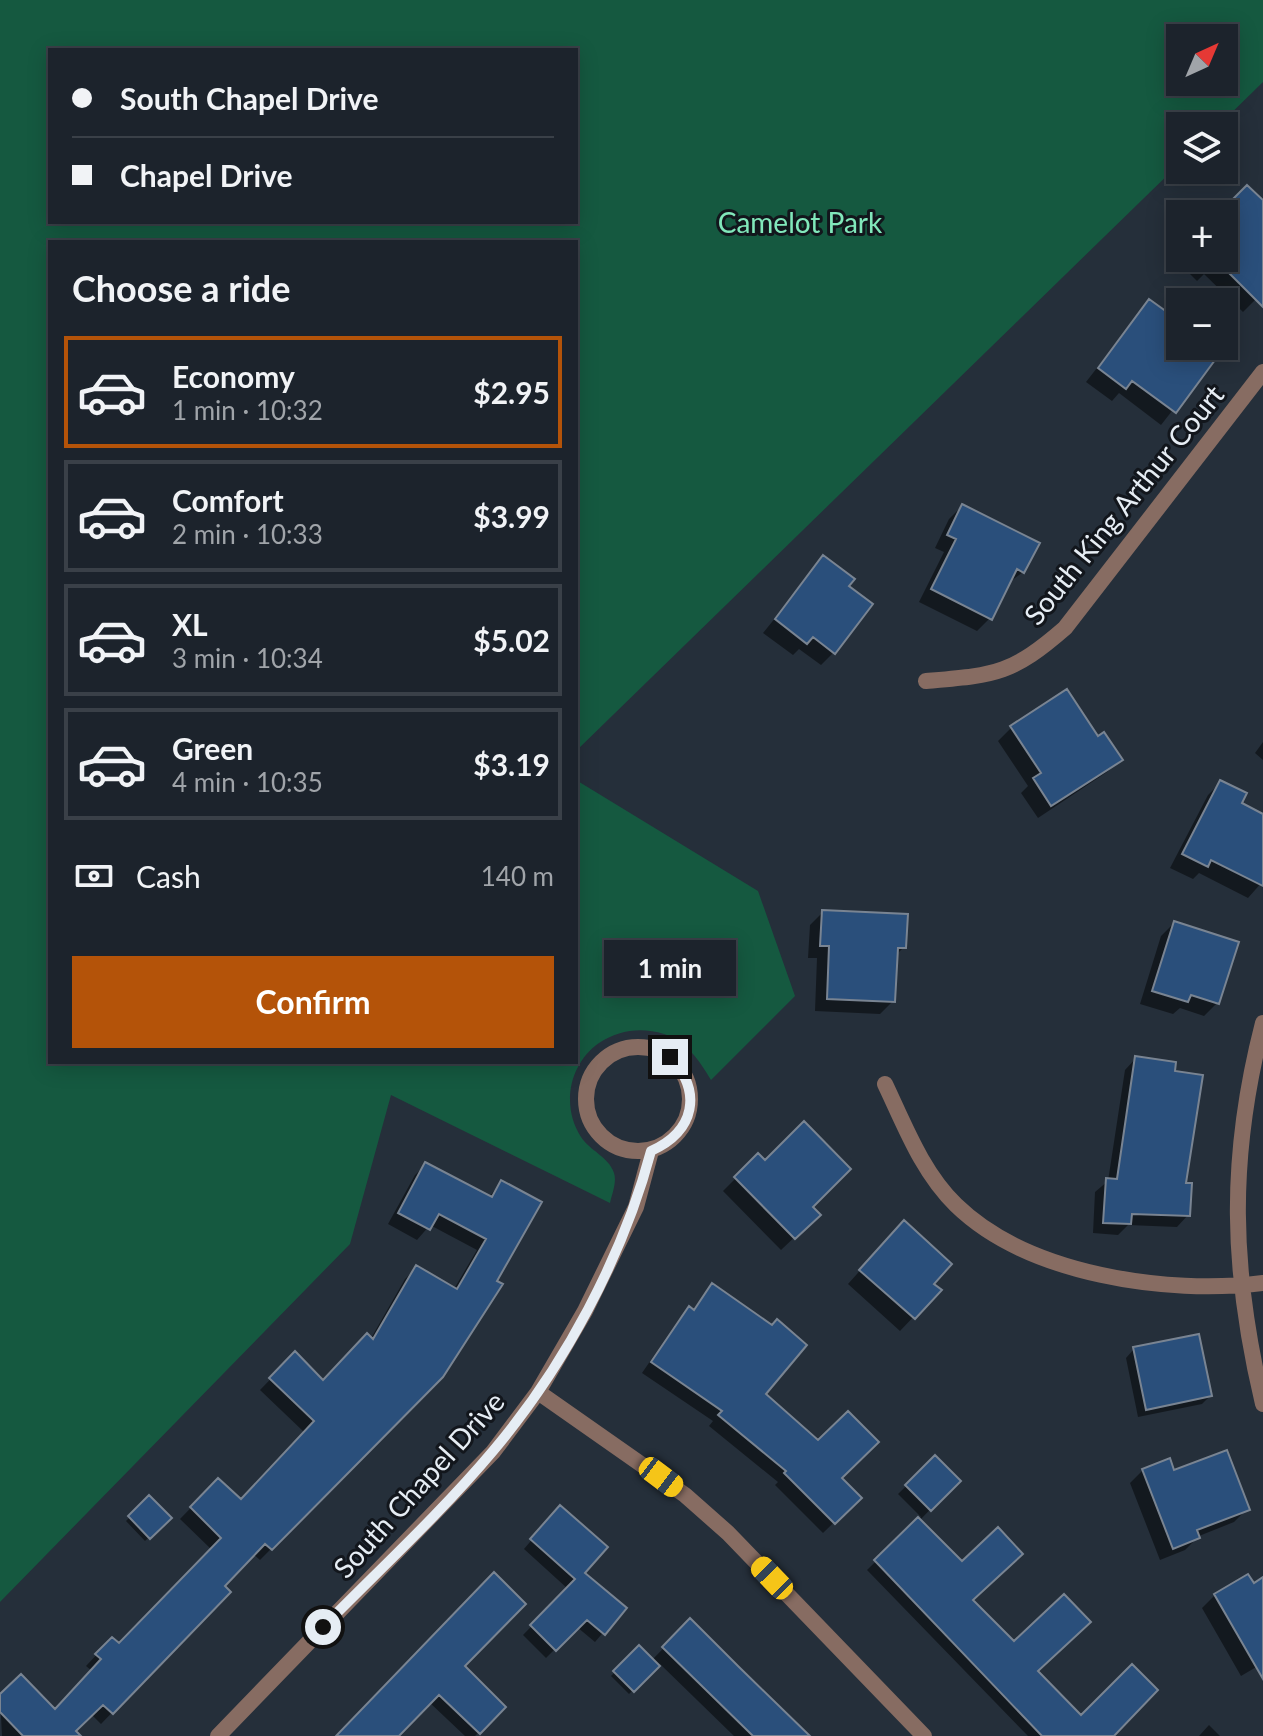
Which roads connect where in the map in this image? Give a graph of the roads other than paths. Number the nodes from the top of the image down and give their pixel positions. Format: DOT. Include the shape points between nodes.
graph roads {
  1 [pos="1263,372"];
  2 [pos="926,681"];
  3 [pos="1263,1023"];
  4 [pos="885,1084"];
  5 [pos="651,1151"];
  6 [pos="1263,1283"];
  7 [pos="1239,1286"];
  8 [pos="538,1392"];
  9 [pos="1263,1404"];
  10 [pos="218,1736"];
  11 [pos="924,1736"];
  1 -- 2 [label="street, South King Arthur Court" via="1065,628 1033,656 994,675"];
  3 -- 7 [label="street" via="1238,1149"];
  4 -- 7 [label="street" via="921,1160 938,1183 956,1204 1013,1244 1079,1270"];
  5 -- 5 [label="street" via="666,1144 683,1125 691,1102 689,1085 670,1057 638,1046 621,1049 593,1071 586,1105 601,1137 633,1152"];
  5 -- 8 [label="street, South Chapel Drive" via="636,1207"];
  6 -- 7 [label="street"];
  7 -- 9 [label="street"];
  8 -- 10 [label="street, South Chapel Drive" via="493,1452"];
  8 -- 11 [label="street" via="685,1495 728,1533"];
}
